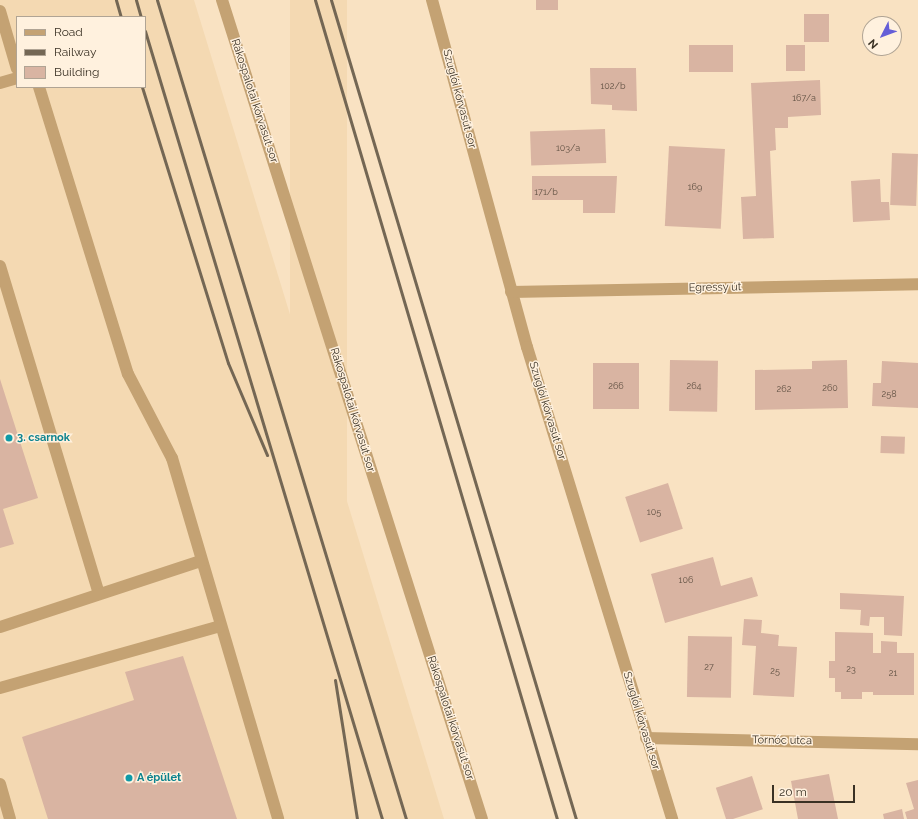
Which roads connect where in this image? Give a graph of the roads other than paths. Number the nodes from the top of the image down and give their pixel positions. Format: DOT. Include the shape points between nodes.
graph roads {
  1 [pos="222,0"];
  2 [pos="432,0"];
  3 [pos="0,11"];
  4 [pos="16,66"];
  5 [pos="16,78"];
  6 [pos="0,83"];
  7 [pos="39,88"];
  8 [pos="0,266"];
  9 [pos="918,284"];
  10 [pos="511,292"];
  11 [pos="201,561"];
  12 [pos="99,593"];
  13 [pos="220,626"];
  14 [pos="0,627"];
  15 [pos="0,688"];
  16 [pos="646,738"];
  17 [pos="918,744"];
  18 [pos="0,784"];
  19 [pos="10,819"];
  20 [pos="278,819"];
  21 [pos="482,819"];
  22 [pos="672,819"];
  1 -- 21 [label="street, Rákospalotai körvasút sor"];
  2 -- 10 [label="street, Szuglói körvasút sor"];
  3 -- 4 [label="street"];
  5 -- 6 [label="street"];
  7 -- 11 [label="street" via="128,374 172,458"];
  8 -- 12 [label="street"];
  9 -- 10 [label="street, Egressy út"];
  10 -- 16 [label="street, Szuglói körvasút sor"];
  11 -- 12 [label="street"];
  11 -- 13 [label="street"];
  12 -- 14 [label="street"];
  13 -- 15 [label="street"];
  13 -- 20 [label="street"];
  16 -- 17 [label="street, Tornóc utca"];
  16 -- 22 [label="street, Szuglói körvasút sor"];
  18 -- 19 [label="street"];
}
